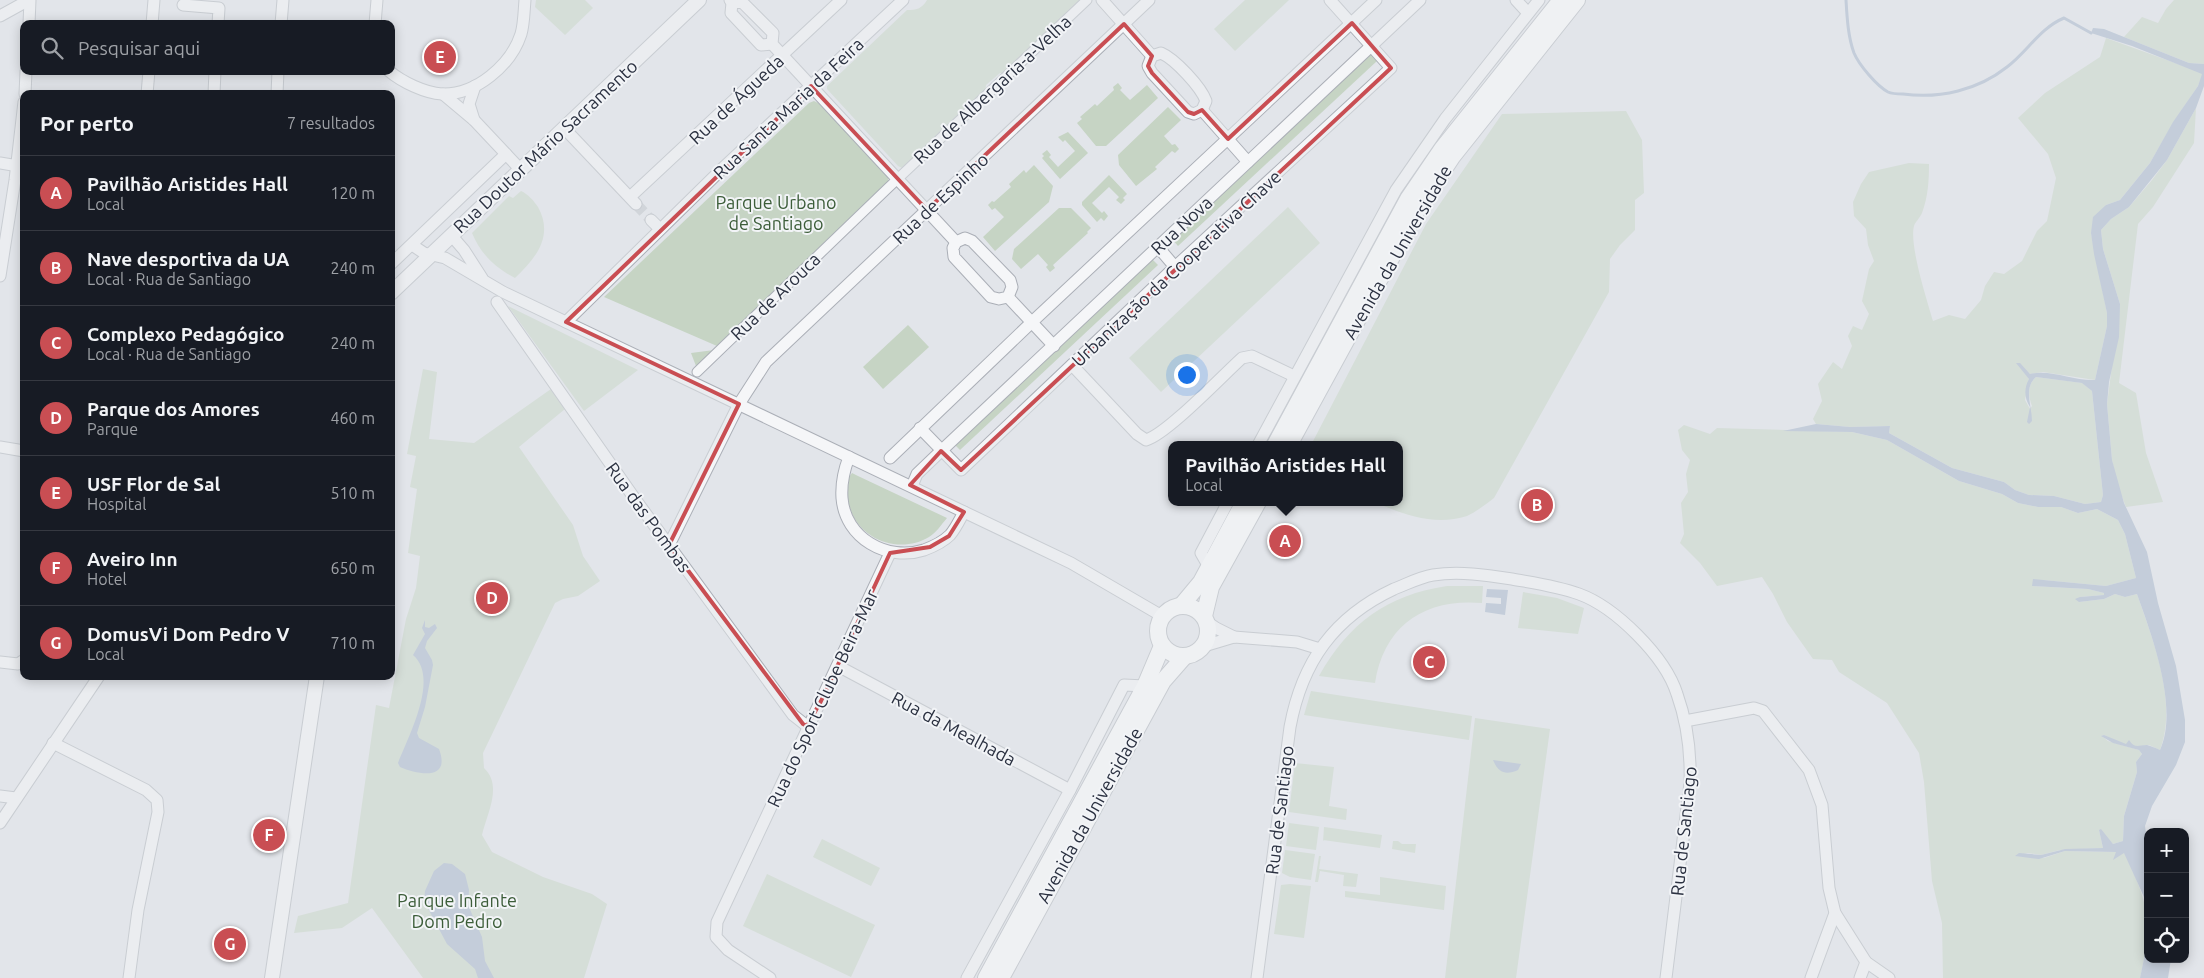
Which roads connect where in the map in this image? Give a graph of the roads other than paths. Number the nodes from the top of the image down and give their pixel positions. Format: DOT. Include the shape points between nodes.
graph roads {
  1 [pos="30,0"];
  2 [pos="154,0"];
  3 [pos="283,0"];
  4 [pos="377,0"];
  5 [pos="525,0"];
  6 [pos="700,0"];
  7 [pos="841,0"];
  8 [pos="903,0"];
  9 [pos="1088,0"];
  10 [pos="1102,0"];
  11 [pos="1149,0"];
  12 [pos="1330,0"];
  13 [pos="1376,0"];
  14 [pos="1420,0"];
  15 [pos="1516,0"];
  16 [pos="1539,0"];
  17 [pos="1561,0"];
  18 [pos="1577,0"];
  19 [pos="731,1"];
  20 [pos="183,5"];
  21 [pos="1528,13"];
  22 [pos="0,16"];
  23 [pos="29,20"];
  24 [pos="152,20"];
  25 [pos="218,20"];
  26 [pos="281,20"];
  27 [pos="375,20"];
  28 [pos="1352,23"];
  29 [pos="1124,24"];
  30 [pos="772,44"];
  31 [pos="1372,45"];
  32 [pos="783,55"];
  33 [pos="1152,56"];
  34 [pos="395,74"];
  35 [pos="26,75"];
  36 [pos="149,75"];
  37 [pos="215,75"];
  38 [pos="278,75"];
  39 [pos="475,86"];
  40 [pos="811,86"];
  41 [pos="25,90"];
  42 [pos="147,90"];
  43 [pos="214,90"];
  44 [pos="277,90"];
  45 [pos="443,94"];
  46 [pos="1202,110"];
  47 [pos="474,120"];
  48 [pos="564,128"];
  49 [pos="1228,139"];
  50 [pos="506,154"];
  51 [pos="1248,162"];
  52 [pos="0,163"];
  53 [pos="20,166"];
  54 [pos="521,170"];
  55 [pos="898,178"];
  56 [pos="927,210"];
  57 [pos="651,220"];
  58 [pos="660,229"];
  59 [pos="451,235"];
  60 [pos="956,242"];
  61 [pos="412,245"];
  62 [pos="1158,247"];
  63 [pos="430,255"];
  64 [pos="395,260"];
  65 [pos="1176,268"];
  66 [pos="0,276"];
  67 [pos="483,279"];
  68 [pos="395,289"];
  69 [pos="1008,297"];
  70 [pos="497,302"];
  71 [pos="566,322"];
  72 [pos="1032,322"];
  73 [pos="1054,346"];
  74 [pos="1072,365"];
  75 [pos="697,372"];
  76 [pos="1294,376"];
  77 [pos="739,404"];
  78 [pos="920,428"];
  79 [pos="1260,441"];
  80 [pos="1277,441"];
  81 [pos="1291,441"];
  82 [pos="0,447"];
  83 [pos="20,450"];
  84 [pos="941,451"];
  85 [pos="849,457"];
  86 [pos="890,458"];
  87 [pos="912,486"];
  88 [pos="1226,506"];
  89 [pos="1242,506"];
  90 [pos="1256,506"];
  91 [pos="964,512"];
  92 [pos="669,545"];
  93 [pos="890,553"];
  94 [pos="1209,567"];
  95 [pos="1181,606"];
  96 [pos="1162,616"];
  97 [pos="1205,619"];
  98 [pos="1234,637"];
  99 [pos="1162,646"];
  100 [pos="1204,646"];
  101 [pos="1320,648"];
  102 [pos="1184,657"];
  103 [pos="0,662"];
  104 [pos="20,663"];
  105 [pos="838,666"];
  106 [pos="95,680"];
  107 [pos="316,680"];
  108 [pos="1145,686"];
  109 [pos="1685,721"];
  110 [pos="807,726"];
  111 [pos="53,743"];
  112 [pos="1070,790"];
  113 [pos="0,796"];
  114 [pos="16,798"];
  115 [pos="0,822"];
  116 [pos="1835,913"];
  117 [pos="1866,962"];
  118 [pos="129,978"];
  119 [pos="272,978"];
  120 [pos="770,978"];
  121 [pos="967,978"];
  122 [pos="986,978"];
  123 [pos="1001,978"];
  124 [pos="1257,978"];
  125 [pos="1666,978"];
  126 [pos="1811,978"];
  127 [pos="1860,978"];
  128 [pos="1889,978"];
  1 -- 22 [label="street"];
  1 -- 23 [label="street"];
  2 -- 24 [label="street"];
  3 -- 26 [label="street"];
  4 -- 27 [label="street"];
  5 -- 39 [label="street" via="521,34 511,54 498,69"];
  6 -- 48 [label="street, Rua Doutor Mário Sacramento"];
  7 -- 32 [label="street, Rua de Águeda"];
  8 -- 40 [label="street, Rua Santa Maria da Feira"];
  9 -- 55 [label="street, Rua de Albergaria-a-Velha"];
  10 -- 29 [label="street"];
  11 -- 29 [label="street, Rua de Espinho"];
  12 -- 28 [label="street"];
  13 -- 28 [label="street, Rua Nova"];
  14 -- 31 [label="street, Rua Nova"];
  15 -- 21 [label="street"];
  16 -- 21 [label="street, Avenida da Universidade"];
  17 -- 80 [label="main road, Avenida da Universidade" via="1442,148 1408,199"];
  18 -- 81 [label="main road, Avenida da Universidade" via="1447,164 1419,208"];
  19 -- 30 [label="street" via="742,2 772,33"];
  19 -- 30 [label="street" via="731,13 761,45"];
  20 -- 25 [label="street" via="219,8"];
  21 -- 76 [label="street, Avenida da Universidade" via="1445,118 1400,183"];
  28 -- 31 [label="street"];
  28 -- 49 [label="street, Rua Nova"];
  29 -- 33 [label="street"];
  29 -- 56 [label="street, Rua de Espinho"];
  30 -- 32 [label="street"];
  31 -- 51 [label="street, Rua Nova"];
  31 -- 65 [label="street, Urbanização da Cooperativa Chave" via="1391,68"];
  32 -- 40 [label="street"];
  32 -- 48 [label="street, Rua de Águeda" via="633,201"];
  33 -- 46 [label="street" via="1161,53 1169,56 1204,94 1206,102"];
  33 -- 46 [label="street" via="1148,66 1152,73 1188,112 1194,114"];
  34 -- 45 [label="street" via="409,83"];
  35 -- 41 [label="street"];
  36 -- 42 [label="street"];
  37 -- 43 [label="street"];
  38 -- 44 [label="street"];
  39 -- 45 [label="street"];
  39 -- 47 [label="street" via="469,104"];
  40 -- 55 [label="street"];
  40 -- 58 [label="street, Rua Santa Maria da Feira"];
  45 -- 47 [label="street"];
  46 -- 49 [label="street"];
  47 -- 50 [label="street"];
  48 -- 54 [label="street, Rua Doutor Mário Sacramento"];
  49 -- 51 [label="street"];
  49 -- 72 [label="street, Rua Nova"];
  50 -- 54 [label="street"];
  50 -- 61 [label="street"];
  51 -- 62 [label="street, Rua Nova"];
  52 -- 53 [label="street"];
  53 -- 66 [label="street"];
  54 -- 59 [label="street, Rua Doutor Mário Sacramento"];
  55 -- 56 [label="street"];
  55 -- 75 [label="street, Rua de Arouca"];
  56 -- 60 [label="street"];
  56 -- 77 [label="street, Rua de Espinho" via="766,362"];
  57 -- 58 [label="street"];
  58 -- 71 [label="street, Rua Santa Maria da Feira"];
  59 -- 63 [label="street, Rua Doutor Mário Sacramento"];
  59 -- 67 [label="street"];
  60 -- 69 [label="street" via="954,256 991,297"];
  60 -- 69 [label="street" via="965,238 979,247 1010,280 1012,287"];
  61 -- 63 [label="street"];
  61 -- 64 [label="street"];
  62 -- 65 [label="street"];
  62 -- 73 [label="street, Rua Nova"];
  63 -- 67 [label="street" via="445,258"];
  63 -- 68 [label="street, Rua Doutor Mário Sacramento"];
  65 -- 74 [label="street, Urbanização da Cooperativa Chave"];
  67 -- 71 [label="street"];
  69 -- 72 [label="street"];
  70 -- 92 [label="street, Rua das Pombas"];
  71 -- 77 [label="street"];
  72 -- 73 [label="street"];
  72 -- 78 [label="street, Rua Nova"];
  73 -- 84 [label="street, Rua Nova"];
  74 -- 76 [label="street" via="1146,440 1154,438 1242,358 1252,356"];
  74 -- 84 [label="street, Urbanização da Cooperativa Chave" via="962,470"];
  76 -- 79 [label="street, Avenida da Universidade"];
  77 -- 85 [label="street"];
  77 -- 92 [label="street, Rua de Espinho"];
  78 -- 84 [label="street"];
  78 -- 86 [label="street, Rua Nova"];
  82 -- 83 [label="street"];
  84 -- 87 [label="street, Rua Nova" via="917,474"];
  85 -- 87 [label="street"];
  85 -- 93 [label="street" via="842,484 845,513 858,534"];
  87 -- 91 [label="street"];
  88 -- 94 [label="street" via="1201,553"];
  89 -- 94 [label="main road"];
  90 -- 97 [label="main road" via="1211,587"];
  91 -- 93 [label="street" via="949,536 930,547 905,554"];
  91 -- 96 [label="street" via="1072,563"];
  92 -- 110 [label="street, Rua das Pombas" via="793,714"];
  93 -- 105 [label="street, Rua do Sport Clube Beira-Mar"];
  94 -- 95 [label="main road"];
  95 -- 96 [label="main road"];
  95 -- 97 [label="main road" via="1190,607"];
  96 -- 99 [label="main road" via="1158,631"];
  97 -- 98 [label="street"];
  97 -- 100 [label="main road" via="1208,634"];
  98 -- 100 [label="street"];
  98 -- 101 [label="street" via="1297,642"];
  99 -- 102 [label="main road" via="1176,656"];
  99 -- 108 [label="main road, Avenida da Universidade"];
  100 -- 102 [label="main road" via="1199,652"];
  101 -- 109 [label="street, Rua de Santiago" via="1353,612 1382,595 1432,575 1455,573 1548,585 1580,594 1606,609 1645,643 1677,692"];
  101 -- 124 [label="street, Rua de Santiago" via="1293,708"];
  102 -- 123 [label="main road, Avenida da Universidade" via="1163,681"];
  103 -- 104 [label="street"];
  105 -- 110 [label="street, Rua do Sport Clube Beira-Mar"];
  105 -- 112 [label="street, Rua da Mealhada"];
  106 -- 111 [label="street"];
  107 -- 119 [label="street"];
  108 -- 112 [label="street, Avenida da Universidade" via="1124,686"];
  108 -- 122 [label="main road, Avenida da Universidade"];
  109 -- 116 [label="street" via="1754,708 1763,710 1809,770 1822,805 1829,888"];
  109 -- 125 [label="street, Rua de Santiago" via="1691,757 1690,783"];
  110 -- 120 [label="street, Rua do Sport Clube Beira-Mar" via="751,841 717,922 716,937 728,950"];
  111 -- 114 [label="street"];
  111 -- 118 [label="street" via="146,790 156,800 158,812 138,910"];
  112 -- 121 [label="street, Avenida da Universidade"];
  113 -- 114 [label="street"];
  114 -- 115 [label="street"];
  116 -- 117 [label="street"];
  116 -- 126 [label="street"];
  117 -- 127 [label="street"];
  117 -- 128 [label="street"];
}
